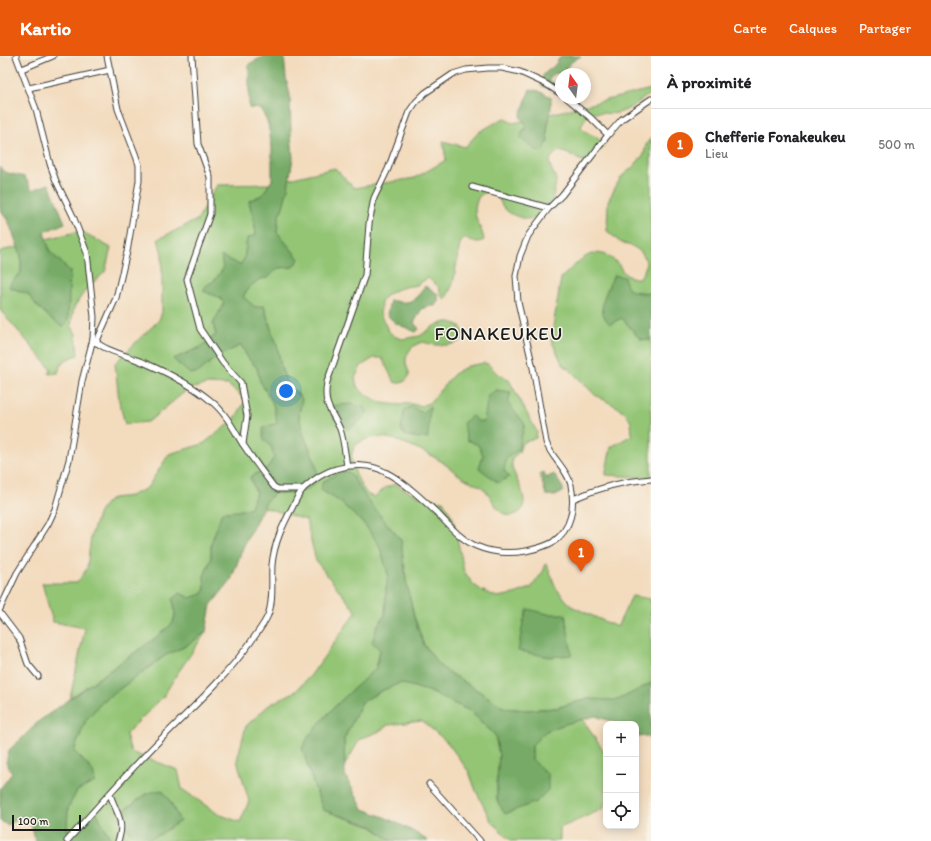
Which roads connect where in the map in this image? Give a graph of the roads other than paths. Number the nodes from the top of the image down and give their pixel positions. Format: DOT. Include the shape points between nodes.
graph roads {
  1 [pos="16,56"];
  2 [pos="53,56"];
  3 [pos="107,56"];
  4 [pos="192,56"];
  5 [pos="22,69"];
  6 [pos="110,70"];
  7 [pos="29,88"];
  8 [pos="555,90"];
  9 [pos="651,99"];
  10 [pos="574,104"];
  11 [pos="608,135"];
  12 [pos="472,187"];
  13 [pos="549,208"];
  14 [pos="94,341"];
  15 [pos="243,444"];
  16 [pos="347,466"];
  17 [pos="651,479"];
  18 [pos="303,489"];
  19 [pos="573,499"];
  20 [pos="0,609"];
  21 [pos="0,613"];
  22 [pos="38,676"];
  23 [pos="429,784"];
  24 [pos="110,794"];
  25 [pos="67,841"];
  26 [pos="118,841"];
  27 [pos="480,841"];
  1 -- 5 [label="street"];
  2 -- 5 [label="street"];
  3 -- 6 [label="street"];
  4 -- 15 [label="street" via="198,144 210,177 210,214 187,279 200,329 241,384 247,416"];
  5 -- 7 [label="street"];
  6 -- 7 [label="street"];
  6 -- 14 [label="street" via="118,110 139,165 139,181 116,298"];
  7 -- 14 [label="street" via="50,164 87,253"];
  8 -- 16 [label="street" via="520,72 502,68 477,68 449,77 421,97 409,112 388,169 374,198 365,275 327,382 326,399 340,429"];
  9 -- 11 [label="street" via="622,119"];
  10 -- 11 [label="street"];
  11 -- 13 [label="street"];
  12 -- 13 [label="street"];
  13 -- 19 [label="street" via="524,246 517,270 516,286 546,442 568,476"];
  14 -- 15 [label="street" via="160,369 192,387 220,409"];
  14 -- 20 [label="street" via="82,381 69,460 55,509 17,573"];
  15 -- 18 [label="street" via="274,487"];
  16 -- 18 [label="street" via="323,474"];
  16 -- 19 [label="street" via="368,466 385,471 433,508 460,536 476,546 498,552 520,552 551,544 569,522"];
  17 -- 19 [label="street" via="626,481"];
  18 -- 24 [label="street" via="277,541 272,564 271,605 260,629 206,696 161,739"];
  21 -- 22 [label="street" via="19,638 28,664"];
  23 -- 27 [label="street"];
  24 -- 25 [label="street"];
  24 -- 26 [label="street" via="121,825"];
}
